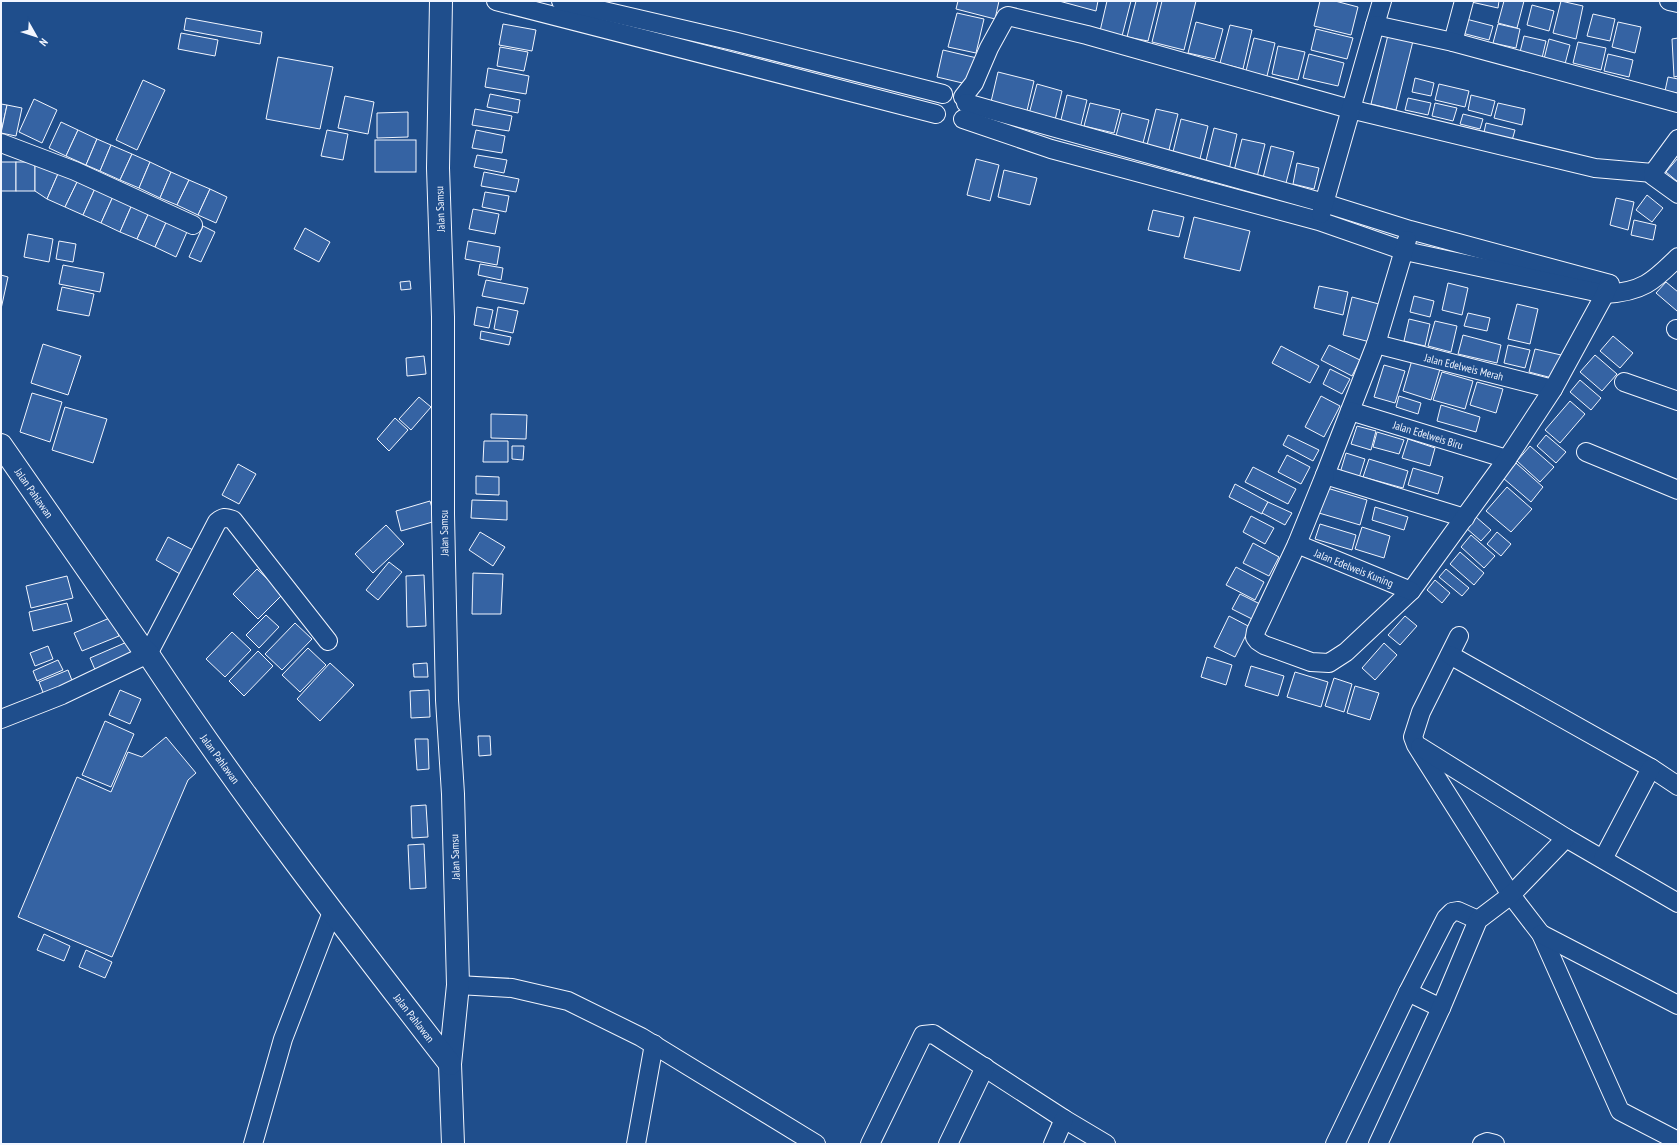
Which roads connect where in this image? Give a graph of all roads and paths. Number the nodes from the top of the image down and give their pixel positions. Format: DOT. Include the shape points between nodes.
graph roads {
  1 [pos="441,1"];
  2 [pos="496,1"];
  3 [pos="561,1"];
  4 [pos="1382,1"];
  5 [pos="1464,1"];
  6 [pos="1669,1"];
  7 [pos="1678,3"];
  8 [pos="1375,25"];
  9 [pos="733,41"];
  10 [pos="1453,42"];
  11 [pos="729,60"];
  12 [pos="943,94"];
  13 [pos="1678,103"];
  14 [pos="964,106"];
  15 [pos="1350,109"];
  16 [pos="936,114"];
  17 [pos="1678,140"];
  18 [pos="1,143"];
  19 [pos="1653,173"];
  20 [pos="1678,194"];
  21 [pos="1324,203"];
  22 [pos="1319,220"];
  23 [pos="193,225"];
  24 [pos="1410,230"];
  25 [pos="1405,251"];
  26 [pos="1678,257"];
  27 [pos="1607,289"];
  28 [pos="1376,344"];
  29 [pos="1624,382"];
  30 [pos="1553,389"];
  31 [pos="1678,401"];
  32 [pos="1350,411"];
  33 [pos="1,445"];
  34 [pos="1586,452"];
  35 [pos="1507,459"];
  36 [pos="1325,475"];
  37 [pos="1678,490"];
  38 [pos="1465,518"];
  39 [pos="1297,544"];
  40 [pos="1411,591"];
  41 [pos="1459,636"];
  42 [pos="328,642"];
  43 [pos="148,654"];
  44 [pos="1450,654"];
  45 [pos="1,719"];
  46 [pos="1416,745"];
  47 [pos="1651,768"];
  48 [pos="1678,786"];
  49 [pos="1566,838"];
  50 [pos="1603,859"];
  51 [pos="1511,895"];
  52 [pos="1678,903"];
  53 [pos="332,912"];
  54 [pos="1478,920"];
  55 [pos="1540,934"];
  56 [pos="458,985"];
  57 [pos="1408,992"];
  58 [pos="1678,1005"];
  59 [pos="1441,1008"];
  60 [pos="654,1044"];
  61 [pos="450,1064"];
  62 [pos="985,1067"];
  63 [pos="1064,1119"];
  64 [pos="1678,1141"];
  65 [pos="253,1144"];
  66 [pos="453,1144"];
  67 [pos="636,1144"];
  68 [pos="816,1144"];
  69 [pos="870,1144"];
  70 [pos="948,1144"];
  71 [pos="1053,1144"];
  72 [pos="1106,1144"];
  73 [pos="1335,1144"];
  74 [pos="1378,1144"];
  75 [pos="1482,1144"];
  76 [pos="1495,1144"];
  1 -- 56 [label="street, Jalan Samsu" via="438,168 443,317 443,514"];
  2 -- 11 [label="street"];
  3 -- 9 [label="street"];
  4 -- 8 [label="street"];
  5 -- 10 [label="street"];
  6 -- 7 [label="street"];
  8 -- 10 [label="street"];
  8 -- 15 [label="street"];
  9 -- 11 [label="street"];
  9 -- 12 [label="street"];
  10 -- 13 [label="street"];
  11 -- 16 [label="street"];
  12 -- 14 [label="street" via="957,94"];
  12 -- 16 [label="street" via="936,103"];
  14 -- 15 [label="street" via="989,48 1008,16 1087,35"];
  14 -- 16 [label="street" via="954,125 946,125"];
  14 -- 21 [label="street"];
  14 -- 22 [label="street" via="1051,150"];
  15 -- 19 [label="street" via="1596,168"];
  15 -- 21 [label="street"];
  17 -- 19 [label="street"];
  18 -- 23 [label="street" via="75,171"];
  19 -- 20 [label="street"];
  21 -- 22 [label="street"];
  21 -- 24 [label="street"];
  22 -- 25 [label="street"];
  24 -- 25 [label="street"];
  24 -- 27 [label="street"];
  25 -- 27 [label="street"];
  25 -- 28 [label="street"];
  26 -- 27 [label="street" via="1654,280 1640,288 1625,293"];
  27 -- 30 [label="street"];
  28 -- 30 [label="street, Jalan Edelweis Merah"];
  28 -- 32 [label="street"];
  29 -- 31 [label="street"];
  30 -- 35 [label="street"];
  32 -- 35 [label="street, Jalan Edelweis Biru"];
  32 -- 36 [label="street"];
  33 -- 43 [label="street, Jalan Pahlawan"];
  34 -- 37 [label="street"];
  35 -- 38 [label="street"];
  36 -- 38 [label="street"];
  36 -- 39 [label="street"];
  38 -- 40 [label="street"];
  39 -- 40 [label="street, Jalan Edelweis Kuning"];
  39 -- 40 [label="street" via="1256,631 1255,637 1264,645 1311,662 1329,664 1346,652"];
  41 -- 44 [label="street"];
  42 -- 43 [label="street" via="233,520 227,517 217,522"];
  43 -- 45 [label="street" via="62,695"];
  43 -- 53 [label="street, Jalan Pahlawan" via="192,720"];
  44 -- 46 [label="street" via="1421,712 1413,737"];
  44 -- 47 [label="street"];
  46 -- 49 [label="street"];
  46 -- 51 [label="street"];
  47 -- 48 [label="street"];
  47 -- 50 [label="street"];
  49 -- 50 [label="street"];
  49 -- 51 [label="street"];
  50 -- 52 [label="street"];
  51 -- 54 [label="street"];
  51 -- 55 [label="street"];
  53 -- 61 [label="street, Jalan Pahlawan"];
  53 -- 65 [label="street" via="283,1039"];
  54 -- 57 [label="street" via="1458,912 1452,912 1446,918"];
  54 -- 59 [label="street"];
  55 -- 58 [label="street"];
  55 -- 64 [label="street" via="1620,1111"];
  56 -- 60 [label="street" via="512,988 568,1001"];
  56 -- 61 [label="street, Jalan Samsu"];
  57 -- 59 [label="street"];
  57 -- 73 [label="street"];
  59 -- 74 [label="street"];
  60 -- 67 [label="street"];
  60 -- 68 [label="street"];
  61 -- 66 [label="street, Jalan Samsu"];
  62 -- 63 [label="street"];
  62 -- 69 [label="street" via="933,1034 923,1035"];
  62 -- 70 [label="street"];
  63 -- 71 [label="street"];
  63 -- 72 [label="street"];
  75 -- 76 [label="street"];
}
